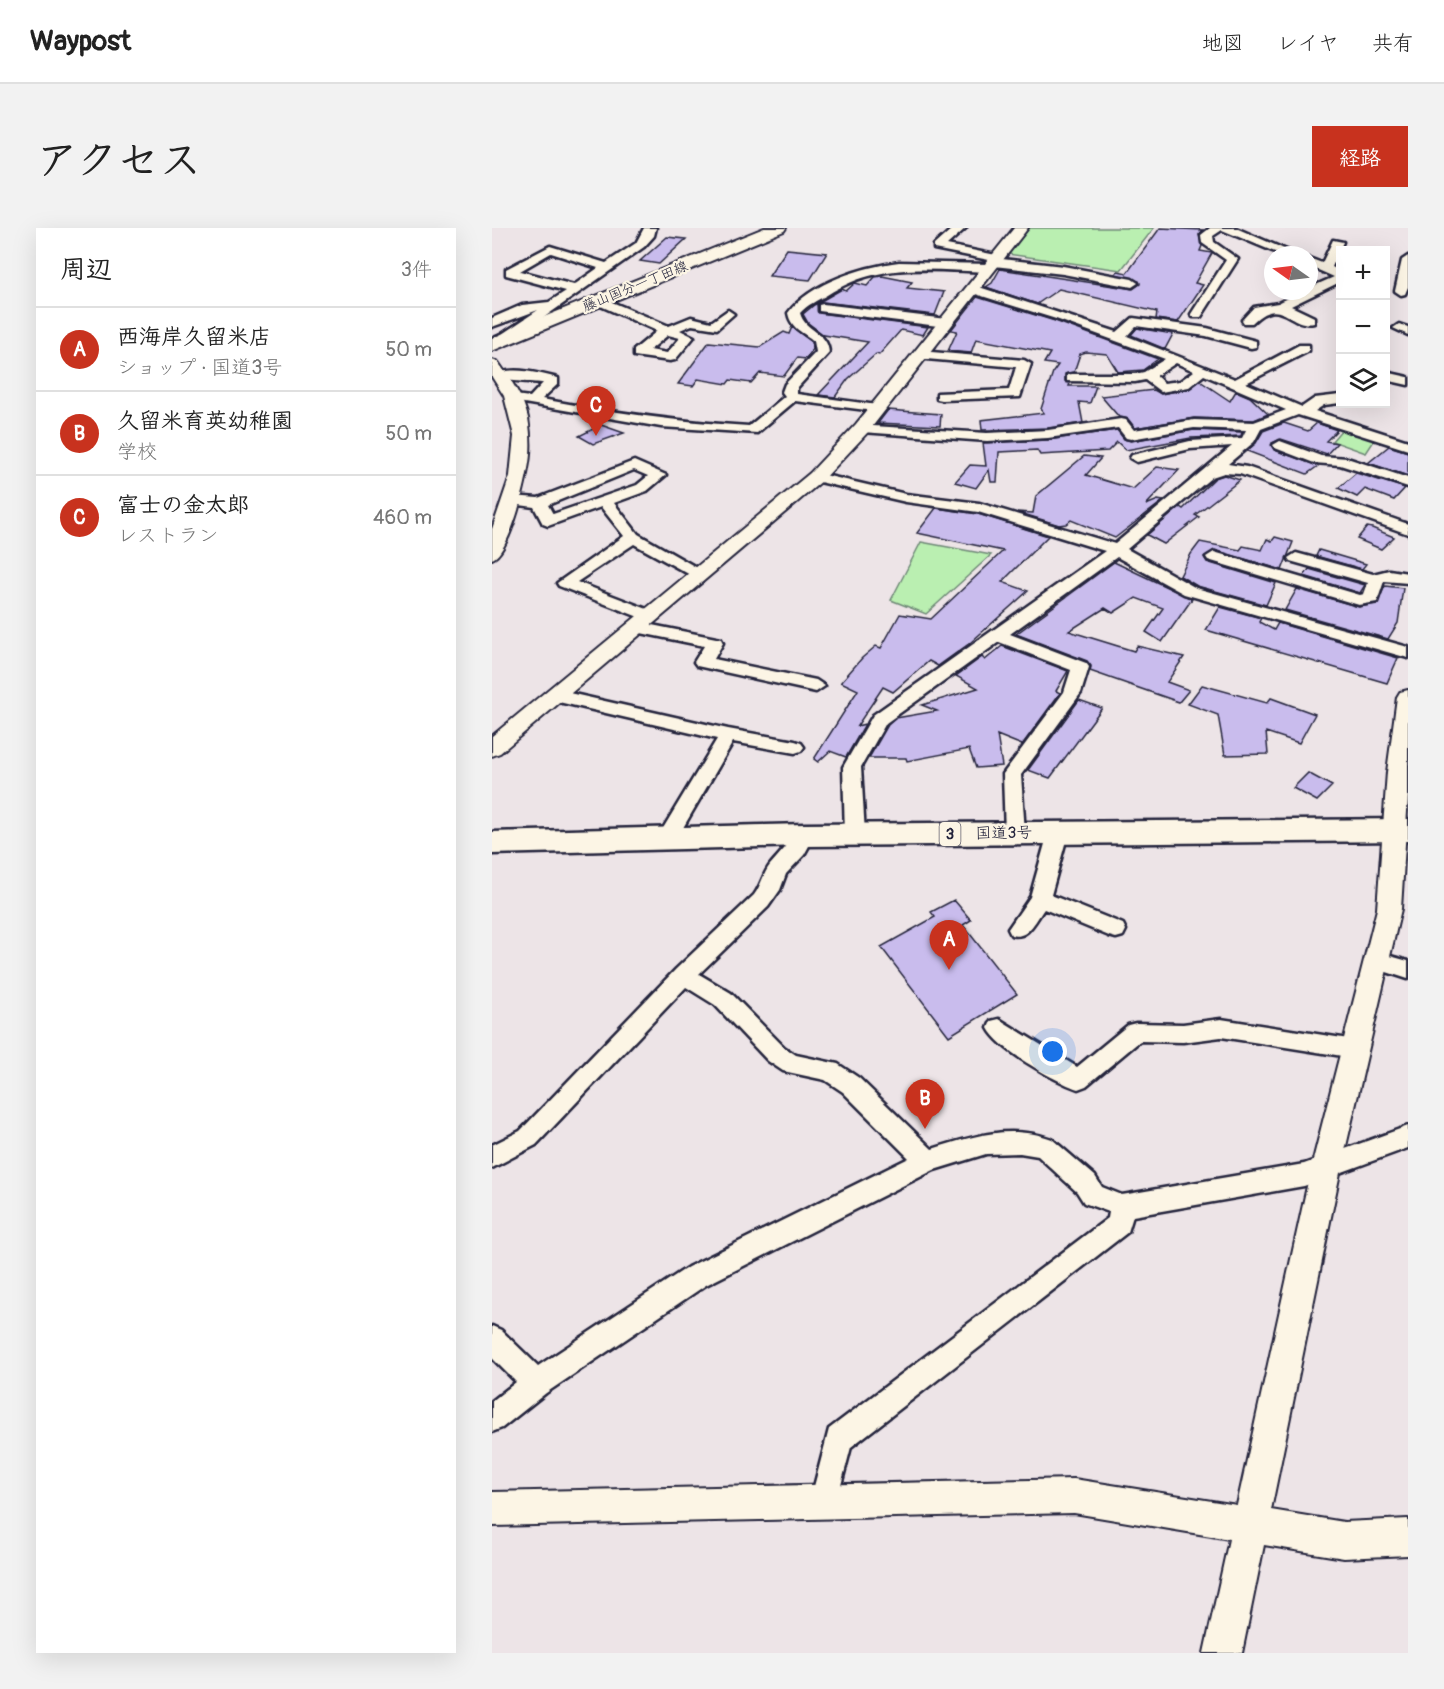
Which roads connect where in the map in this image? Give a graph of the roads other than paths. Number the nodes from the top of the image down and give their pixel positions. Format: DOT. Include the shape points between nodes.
graph roads {
  1 [pos="650,228"];
  2 [pos="778,228"];
  3 [pos="960,228"];
  4 [pos="1021,228"];
  5 [pos="1217,228"];
  6 [pos="1226,228"];
  7 [pos="1337,242"];
  8 [pos="1270,246"];
  9 [pos="1408,260"];
  10 [pos="994,263"];
  11 [pos="1318,266"];
  12 [pos="609,268"];
  13 [pos="1325,269"];
  14 [pos="1336,274"];
  15 [pos="1336,278"];
  16 [pos="1132,284"];
  17 [pos="1390,288"];
  18 [pos="973,289"];
  19 [pos="577,290"];
  20 [pos="1405,291"];
  21 [pos="600,301"];
  22 [pos="559,303"];
  23 [pos="1281,306"];
  24 [pos="823,308"];
  25 [pos="728,314"];
  26 [pos="1197,314"];
  27 [pos="1248,320"];
  28 [pos="1311,320"];
  29 [pos="492,322"];
  30 [pos="946,323"];
  31 [pos="1119,337"];
  32 [pos="496,343"];
  33 [pos="1251,344"];
  34 [pos="1304,348"];
  35 [pos="920,355"];
  36 [pos="1175,358"];
  37 [pos="976,360"];
  38 [pos="1199,373"];
  39 [pos="496,374"];
  40 [pos="1148,375"];
  41 [pos="1390,377"];
  42 [pos="1072,378"];
  43 [pos="1408,381"];
  44 [pos="1237,383"];
  45 [pos="942,396"];
  46 [pos="965,396"];
  47 [pos="512,397"];
  48 [pos="792,397"];
  49 [pos="1336,399"];
  50 [pos="533,402"];
  51 [pos="877,409"];
  52 [pos="1301,411"];
  53 [pos="1255,426"];
  54 [pos="862,428"];
  55 [pos="1246,442"];
  56 [pos="1280,445"];
  57 [pos="1408,446"];
  58 [pos="1137,458"];
  59 [pos="1204,475"];
  60 [pos="816,477"];
  61 [pos="1408,483"];
  62 [pos="512,500"];
  63 [pos="604,501"];
  64 [pos="540,503"];
  65 [pos="1408,529"];
  66 [pos="633,537"];
  67 [pos="1117,550"];
  68 [pos="492,553"];
  69 [pos="1214,557"];
  70 [pos="1296,558"];
  71 [pos="700,574"];
  72 [pos="1408,578"];
  73 [pos="1376,580"];
  74 [pos="643,621"];
  75 [pos="997,635"];
  76 [pos="1408,653"];
  77 [pos="816,686"];
  78 [pos="556,696"];
  79 [pos="1408,697"];
  80 [pos="728,735"];
  81 [pos="795,747"];
  82 [pos="492,748"];
  83 [pos="1401,830"];
  84 [pos="1015,833"];
  85 [pos="1059,833"];
  86 [pos="855,834"];
  87 [pos="805,835"];
  88 [pos="666,840"];
  89 [pos="492,843"];
  90 [pos="1040,899"];
  91 [pos="1018,929"];
  92 [pos="1116,930"];
  93 [pos="1376,960"];
  94 [pos="1408,970"];
  95 [pos="684,975"];
  96 [pos="999,1028"];
  97 [pos="1355,1049"];
  98 [pos="1408,1137"];
  99 [pos="492,1157"];
  100 [pos="928,1161"];
  101 [pos="1326,1167"];
  102 [pos="1122,1206"];
  103 [pos="492,1339"];
  104 [pos="536,1383"];
  105 [pos="492,1418"];
  106 [pos="824,1502"];
  107 [pos="492,1509"];
  108 [pos="1249,1526"];
  109 [pos="1408,1537"];
  110 [pos="1223,1653"];
  1 -- 12 [label="street" via="640,245"];
  2 -- 21 [label="main road, 藤山国分一丁田線"];
  3 -- 10 [label="street" via="938,247"];
  4 -- 10 [label="street"];
  5 -- 26 [label="street" via="1207,235 1208,243 1232,259"];
  6 -- 8 [label="street"];
  7 -- 13 [label="street"];
  9 -- 20 [label="street"];
  10 -- 16 [label="street" via="1063,270"];
  10 -- 18 [label="street"];
  10 -- 48 [label="street" via="873,269 845,278 806,302 794,313 795,321 822,339 823,353 790,387"];
  11 -- 13 [label="street"];
  12 -- 19 [label="street"];
  12 -- 19 [label="street" via="550,249 510,272"];
  13 -- 14 [label="street"];
  15 -- 23 [label="street"];
  17 -- 20 [label="street"];
  18 -- 30 [label="street"];
  18 -- 31 [label="street"];
  19 -- 22 [label="street"];
  21 -- 25 [label="street" via="667,331 691,321 713,326"];
  21 -- 32 [label="main road, 藤山国分一丁田線"];
  22 -- 29 [label="street" via="526,308"];
  22 -- 32 [label="street"];
  23 -- 27 [label="street" via="1258,310"];
  23 -- 28 [label="street"];
  24 -- 30 [label="street"];
  30 -- 35 [label="street"];
  31 -- 33 [label="street" via="1133,322 1207,332"];
  31 -- 36 [label="street"];
  34 -- 44 [label="street"];
  35 -- 37 [label="street"];
  35 -- 51 [label="street"];
  36 -- 40 [label="street"];
  36 -- 44 [label="street"];
  37 -- 46 [label="street"];
  37 -- 46 [label="street" via="1024,364 1014,394"];
  38 -- 40 [label="street" via="1184,384 1161,388"];
  39 -- 47 [label="street"];
  39 -- 50 [label="street" via="553,381"];
  40 -- 42 [label="street"];
  41 -- 43 [label="street"];
  44 -- 52 [label="street"];
  45 -- 46 [label="street"];
  47 -- 50 [label="street"];
  47 -- 62 [label="street" via="521,426 522,453"];
  48 -- 50 [label="street" via="752,430 693,428"];
  48 -- 51 [label="street"];
  49 -- 52 [label="street" via="1320,400"];
  51 -- 54 [label="street"];
  52 -- 53 [label="street"];
  52 -- 57 [label="street"];
  53 -- 54 [label="street" via="1194,424 1131,435 1121,423 1048,434 987,437"];
  53 -- 55 [label="street"];
  54 -- 60 [label="street"];
  55 -- 58 [label="street" via="1178,445"];
  55 -- 59 [label="street"];
  56 -- 61 [label="street" via="1319,460 1342,461"];
  59 -- 65 [label="street" via="1221,468 1242,470"];
  59 -- 67 [label="street"];
  60 -- 67 [label="street" via="906,498 979,508"];
  60 -- 71 [label="street"];
  62 -- 64 [label="street"];
  62 -- 68 [label="street"];
  63 -- 64 [label="street" via="549,520"];
  63 -- 64 [label="street" via="642,488 659,475 634,465"];
  63 -- 66 [label="street"];
  66 -- 71 [label="street"];
  66 -- 74 [label="street" via="565,583"];
  67 -- 75 [label="street"];
  67 -- 76 [label="street" via="1190,591"];
  69 -- 73 [label="street" via="1359,600 1371,598"];
  70 -- 73 [label="street"];
  71 -- 74 [label="street"];
  72 -- 73 [label="street" via="1389,575"];
  74 -- 77 [label="street" via="715,642 703,662"];
  74 -- 78 [label="street"];
  75 -- 84 [label="street" via="1080,667 1072,693 1012,774"];
  75 -- 86 [label="street" via="879,720 852,766"];
  78 -- 80 [label="street"];
  78 -- 82 [label="street"];
  79 -- 83 [label="street"];
  80 -- 81 [label="street"];
  80 -- 88 [label="street"];
  83 -- 85 [label="highway, 国道3号 / 3"];
  83 -- 93 [label="street" via="1389,909"];
  84 -- 85 [label="highway, 国道3号 / 3"];
  84 -- 86 [label="highway, 国道3号 / 3"];
  85 -- 90 [label="street"];
  86 -- 87 [label="highway, 国道3号 / 3"];
  87 -- 88 [label="highway, 国道3号 / 3"];
  87 -- 95 [label="street" via="777,871 773,885 761,901"];
  88 -- 89 [label="highway, 国道3号 / 3"];
  90 -- 91 [label="street"];
  90 -- 92 [label="street"];
  93 -- 94 [label="street"];
  93 -- 97 [label="street"];
  95 -- 99 [label="street" via="528,1138"];
  95 -- 100 [label="street" via="723,999 776,1054 791,1064 830,1071 851,1085"];
  96 -- 97 [label="street" via="1024,1048 1078,1078 1136,1032 1183,1033 1221,1028"];
  97 -- 101 [label="street"];
  98 -- 101 [label="street"];
  100 -- 102 [label="street" via="986,1143 1020,1142 1044,1148 1086,1184 1093,1196"];
  100 -- 104 [label="street" via="697,1276"];
  101 -- 102 [label="street" via="1304,1175"];
  101 -- 108 [label="street"];
  102 -- 106 [label="street" via="1119,1224 839,1439"];
  103 -- 104 [label="street"];
  104 -- 105 [label="street"];
  106 -- 107 [label="street"];
  106 -- 108 [label="street" via="1074,1496"];
  108 -- 109 [label="street" via="1344,1540"];
  108 -- 110 [label="street"];
}
